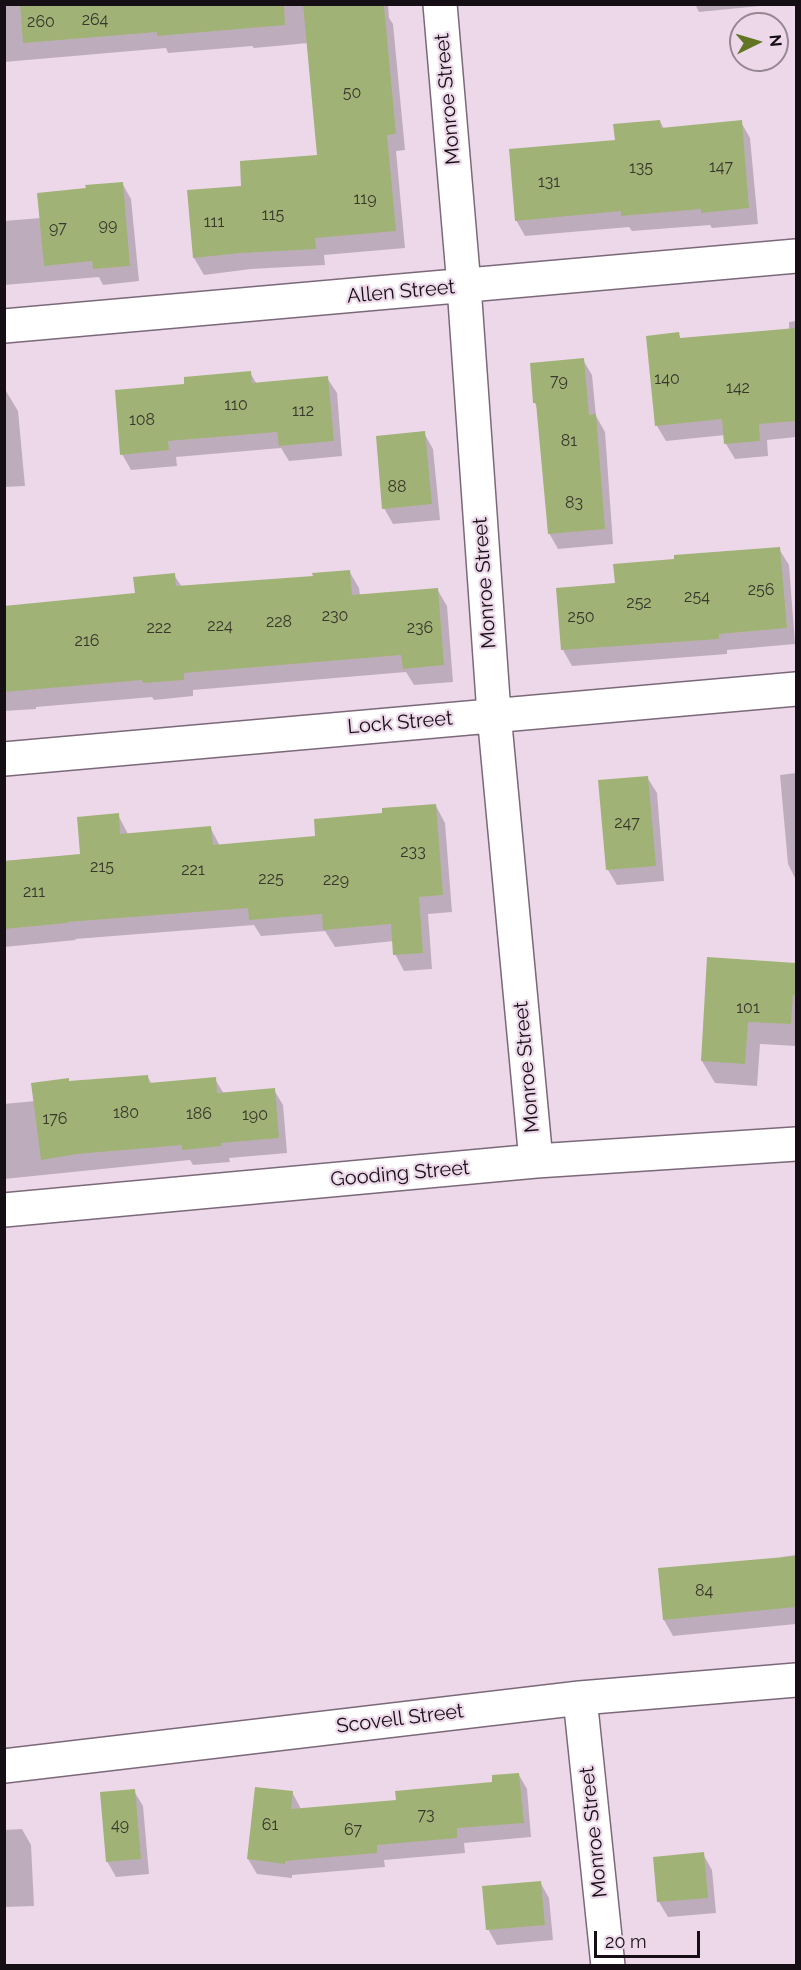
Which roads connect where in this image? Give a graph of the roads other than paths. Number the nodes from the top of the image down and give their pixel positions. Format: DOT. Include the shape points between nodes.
graph roads {
  1 [pos="440,4"];
  2 [pos="796,256"];
  3 [pos="464,286"];
  4 [pos="4,326"];
  5 [pos="796,689"];
  6 [pos="495,714"];
  7 [pos="4,759"];
  8 [pos="796,1144"];
  9 [pos="536,1161"];
  10 [pos="4,1210"];
  11 [pos="796,1680"];
  12 [pos="580,1698"];
  13 [pos="4,1766"];
  14 [pos="608,1965"];
  1 -- 3 [label="street, Monroe Street"];
  2 -- 3 [label="street, Allen Street"];
  3 -- 4 [label="street, Allen Street"];
  3 -- 6 [label="street, Monroe Street"];
  5 -- 6 [label="street, Lock Street"];
  6 -- 7 [label="street, Lock Street"];
  6 -- 9 [label="street, Monroe Street"];
  8 -- 9 [label="street, Gooding Street"];
  9 -- 10 [label="street, Gooding Street"];
  11 -- 12 [label="street, Scovell Street"];
  12 -- 13 [label="street, Scovell Street"];
  12 -- 14 [label="street, Monroe Street"];
}
